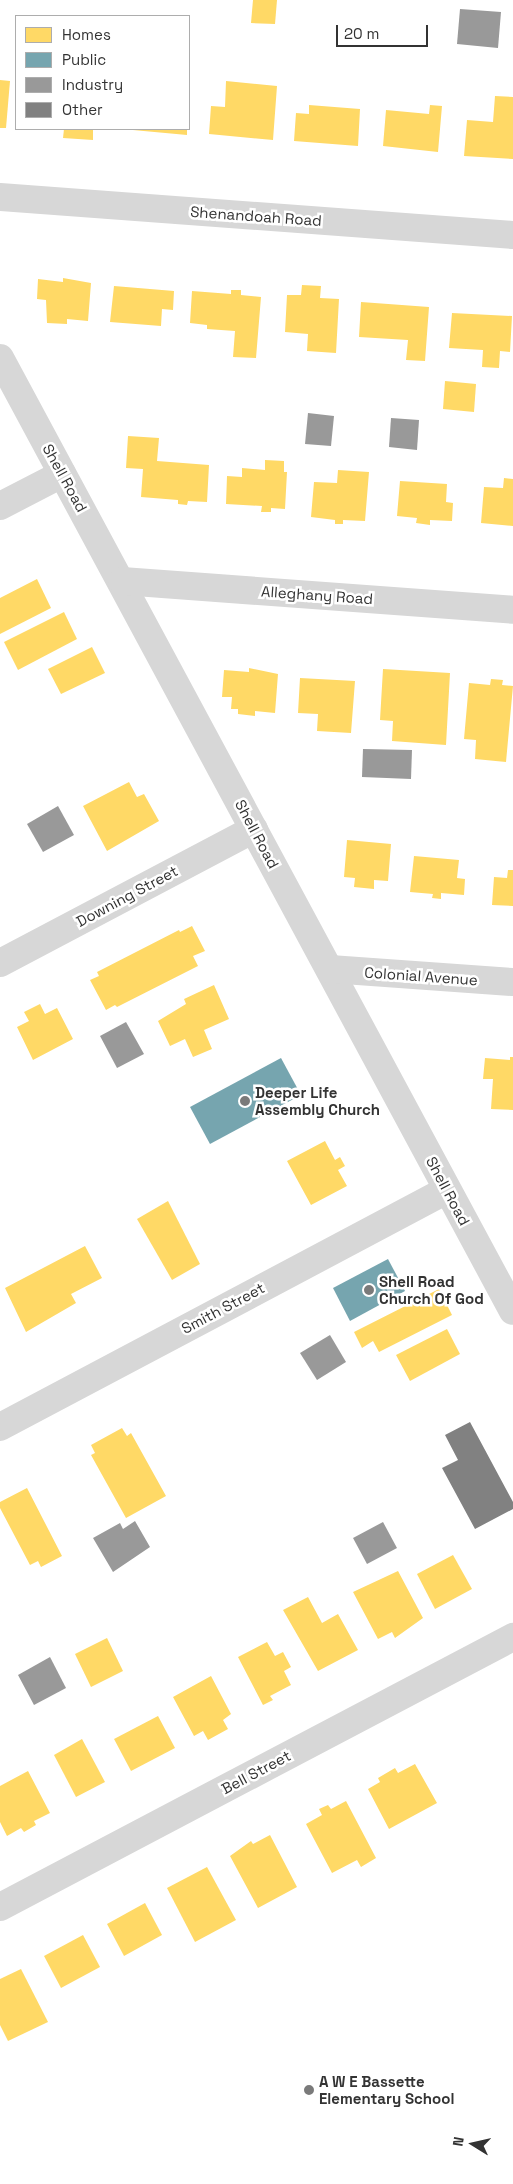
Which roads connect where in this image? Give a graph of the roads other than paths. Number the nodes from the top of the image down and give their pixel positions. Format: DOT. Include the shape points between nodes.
graph roads {
  1 [pos="0,197"];
  2 [pos="513,235"];
  3 [pos="0,358"];
  4 [pos="62,474"];
  5 [pos="0,506"];
  6 [pos="122,581"];
  7 [pos="513,610"];
  8 [pos="254,829"];
  9 [pos="0,964"];
  10 [pos="330,969"];
  11 [pos="513,982"];
  12 [pos="447,1190"];
  13 [pos="513,1311"];
  14 [pos="0,1427"];
  15 [pos="513,1637"];
  16 [pos="0,1907"];
  1 -- 2 [label="street, Shenandoah Road"];
  3 -- 4 [label="street, Shell Road"];
  4 -- 5 [label="street"];
  4 -- 6 [label="street, Shell Road"];
  6 -- 7 [label="street, Alleghany Road"];
  6 -- 8 [label="street, Shell Road"];
  8 -- 9 [label="street, Downing Street"];
  8 -- 10 [label="street, Shell Road"];
  10 -- 11 [label="street, Colonial Avenue"];
  10 -- 12 [label="street, Shell Road"];
  12 -- 13 [label="street, Shell Road"];
  12 -- 14 [label="street, Smith Street"];
  15 -- 16 [label="street, Bell Street"];
}
